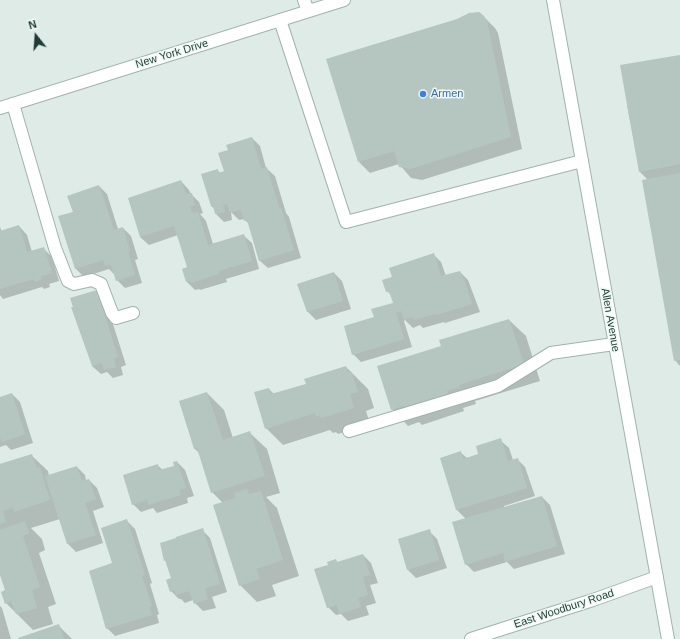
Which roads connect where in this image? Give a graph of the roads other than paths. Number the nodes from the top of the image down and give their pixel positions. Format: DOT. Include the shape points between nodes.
graph roads {
  1 [pos="344,0"];
  2 [pos="553,0"];
  3 [pos="306,6"];
  4 [pos="280,20"];
  5 [pos="13,104"];
  6 [pos="0,108"];
  7 [pos="582,161"];
  8 [pos="133,313"];
  9 [pos="614,344"];
  10 [pos="349,431"];
  11 [pos="657,577"];
  12 [pos="471,639"];
  13 [pos="668,639"];
  1 -- 3 [label="street, New York Drive"];
  2 -- 7 [label="street, Allen Avenue"];
  3 -- 4 [label="street, New York Drive"];
  4 -- 5 [label="street, New York Drive"];
  4 -- 7 [label="street" via="346,222"];
  5 -- 6 [label="street, New York Drive"];
  5 -- 8 [label="street" via="55,248 68,281 74,284 92,280 101,284 116,318"];
  7 -- 9 [label="street, Allen Avenue"];
  9 -- 10 [label="street" via="551,353 498,386"];
  9 -- 11 [label="street, Allen Avenue"];
  11 -- 12 [label="street, East Woodbury Road"];
  11 -- 13 [label="street, Allen Avenue"];
}
